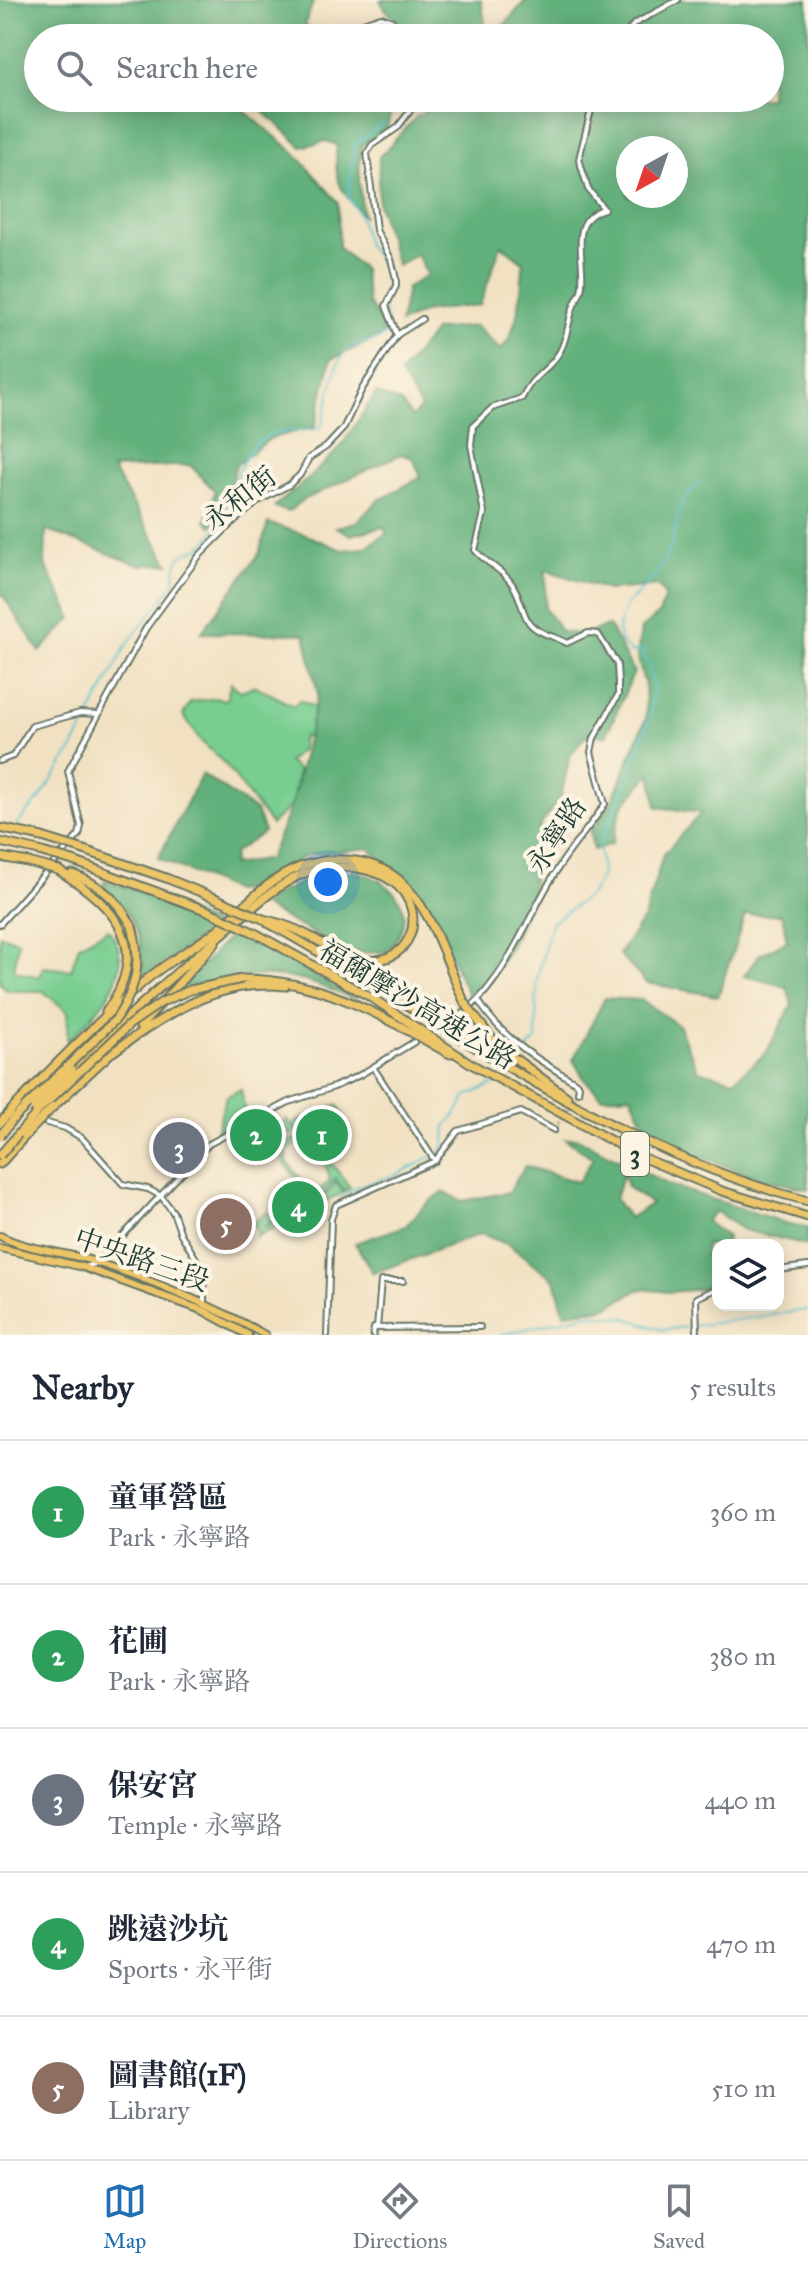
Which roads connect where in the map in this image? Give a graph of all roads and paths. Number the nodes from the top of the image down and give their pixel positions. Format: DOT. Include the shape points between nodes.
graph roads {
  1 [pos="678,0"];
  2 [pos="360,24"];
  3 [pos="394,24"];
  4 [pos="634,24"];
  5 [pos="409,112"];
  6 [pos="591,112"];
  7 [pos="422,319"];
  8 [pos="397,335"];
  9 [pos="97,714"];
  10 [pos="0,761"];
  11 [pos="0,828"];
  12 [pos="0,842"];
  13 [pos="0,857"];
  14 [pos="58,870"];
  15 [pos="263,919"];
  16 [pos="0,924"];
  17 [pos="212,934"];
  18 [pos="221,935"];
  19 [pos="339,997"];
  20 [pos="475,1006"];
  21 [pos="453,1021"];
  22 [pos="94,1028"];
  23 [pos="414,1042"];
  24 [pos="113,1052"];
  25 [pos="473,1065"];
  26 [pos="514,1066"];
  27 [pos="373,1067"];
  28 [pos="71,1070"];
  29 [pos="578,1092"];
  30 [pos="1,1110"];
  31 [pos="0,1123"];
  32 [pos="554,1130"];
  33 [pos="0,1136"];
  34 [pos="0,1142"];
  35 [pos="0,1152"];
  36 [pos="435,1161"];
  37 [pos="0,1164"];
  38 [pos="161,1196"];
  39 [pos="808,1201"];
  40 [pos="808,1217"];
  41 [pos="0,1236"];
  42 [pos="0,1248"];
  43 [pos="97,1263"];
  44 [pos="808,1266"];
  45 [pos="83,1267"];
  46 [pos="784,1269"];
  47 [pos="403,1281"];
  48 [pos="712,1291"];
  49 [pos="204,1303"];
  50 [pos="480,1327"];
  51 [pos="377,1328"];
  52 [pos="697,1334"];
  53 [pos="248,1335"];
  54 [pos="265,1335"];
  55 [pos="327,1335"];
  56 [pos="373,1335"];
  1 -- 4 [label="street"];
  2 -- 3 [label="street" via="381,17"];
  5 -- 8 [label="street" via="367,153 376,230 396,279 386,306"];
  6 -- 20 [label="street, 永寧路" via="579,159 588,189 604,209 586,219 581,289 569,331 555,359 529,381 522,398 492,408 473,426 471,445 484,513 475,550 508,577 537,629 567,643 598,634 617,664 618,695 591,752 605,804 556,871 499,975"];
  7 -- 8 [label="street"];
  8 -- 9 [label="street, 永和街" via="343,429 309,458 289,485 259,501 199,556 146,628"];
  9 -- 10 [label="street" via="80,713 32,726 13,756"];
  9 -- 16 [label="street, 永和街" via="68,771 79,835"];
  11 -- 15 [label="highway, 福爾摩沙高速公路, bridge" via="166,878"];
  12 -- 25 [label="highway, 福爾摩沙高速公路 / 3, bridge" via="73,861 255,933 372,998"];
  13 -- 14 [label="highway, bridge"];
  14 -- 22 [label="highway" via="105,905 124,934 125,980"];
  14 -- 33 [label="highway, bridge" via="106,892 124,911 132,926 137,974 116,1019"];
  15 -- 18 [label="highway" via="341,953 375,960 404,946 413,924 408,901 392,882 367,869 335,865 276,888"];
  15 -- 26 [label="highway, 福爾摩沙高速公路"];
  17 -- 20 [label="highway, bridge" via="285,873 327,860 370,864 414,895 464,1001"];
  17 -- 22 [label="highway" via="140,985"];
  17 -- 28 [label="highway"];
  18 -- 24 [label="highway" via="148,1020"];
  18 -- 28 [label="highway"];
  19 -- 24 [label="highway" via="280,985 217,993 151,1024"];
  19 -- 25 [label="highway"];
  19 -- 35 [label="highway, bridge" via="296,983 242,979 162,1002 130,1024"];
  20 -- 21 [label="street, 永寧路"];
  20 -- 26 [label="highway"];
  20 -- 29 [label="street" via="509,1038 575,1082"];
  22 -- 31 [label="highway, bridge"];
  23 -- 27 [label="street"];
  24 -- 37 [label="highway, bridge"];
  25 -- 40 [label="highway, 福爾摩沙高速公路 / 3" via="684,1177"];
  26 -- 39 [label="highway, 3" via="644,1143 730,1178"];
  27 -- 36 [label="street"];
  27 -- 38 [label="street" via="209,1144"];
  28 -- 34 [label="highway, bridge"];
  28 -- 35 [label="highway, bridge"];
  30 -- 38 [label="street" via="65,1128 82,1138 123,1184"];
  32 -- 36 [label="street" via="521,1112 458,1131"];
  36 -- 55 [label="street" via="353,1195 333,1209"];
  38 -- 43 [label="street"];
  38 -- 49 [label="street" via="196,1254"];
  41 -- 43 [label="main road, 中央路三段"];
  42 -- 45 [label="main road, 中央路三段"];
  43 -- 45 [label="street"];
  43 -- 49 [label="main road, 中央路三段"];
  44 -- 46 [label="street"];
  45 -- 53 [label="main road, 中央路三段" via="204,1311"];
  47 -- 51 [label="street" via="381,1281"];
  48 -- 52 [label="street" via="696,1298"];
  49 -- 54 [label="main road, 中央路三段"];
  50 -- 51 [label="street"];
  51 -- 56 [label="street"];
}
